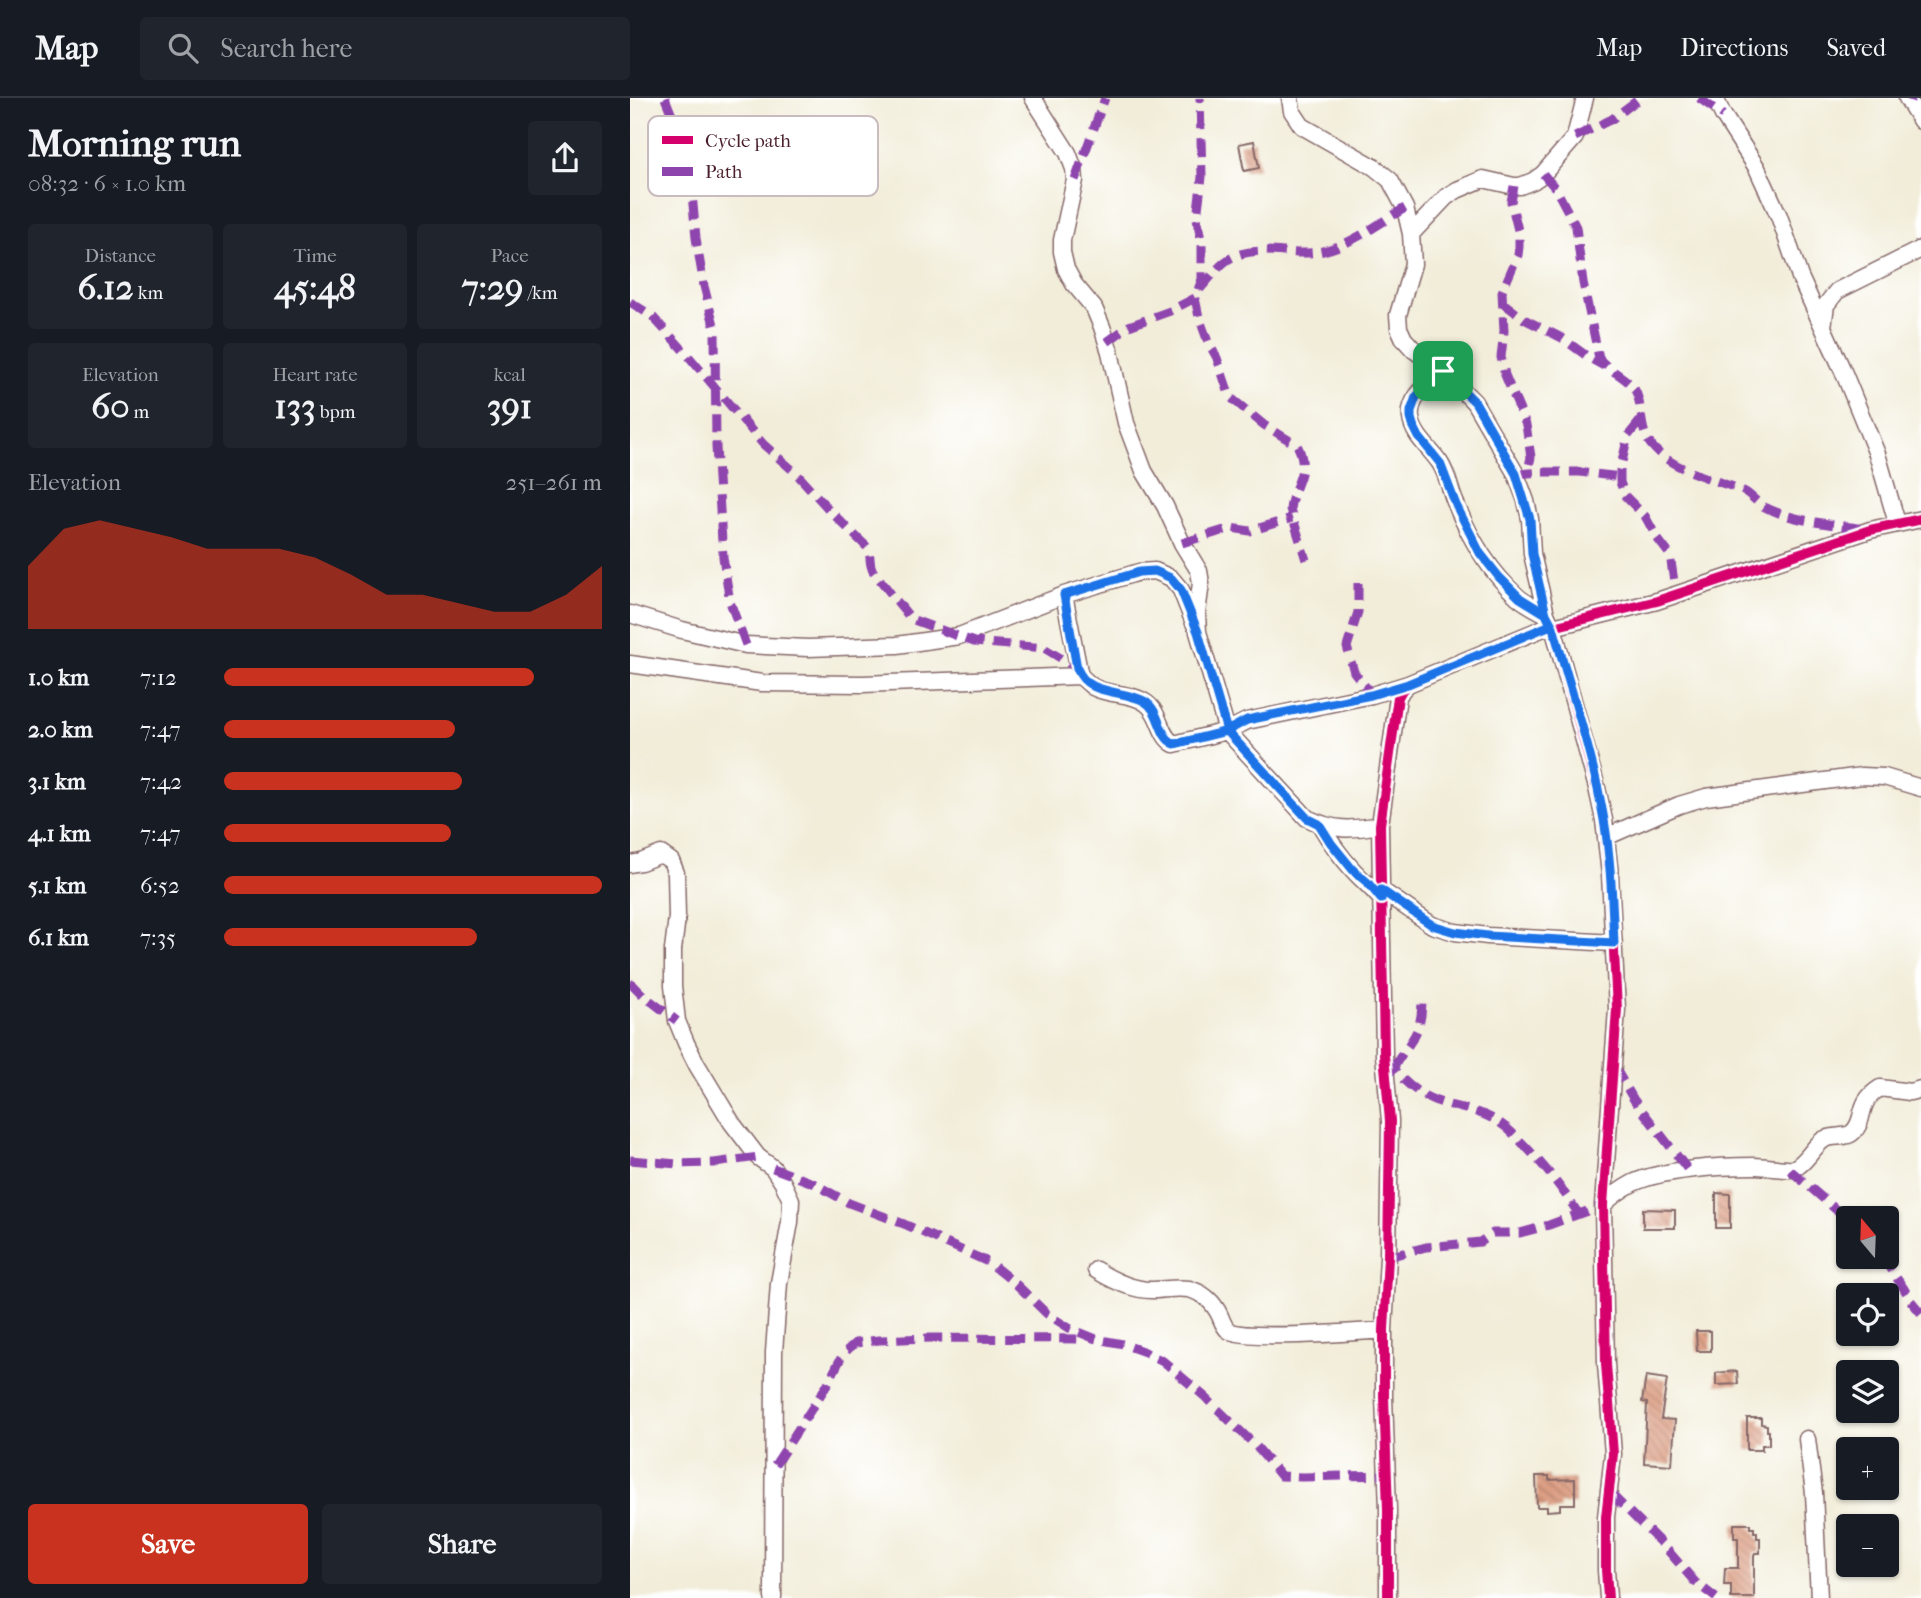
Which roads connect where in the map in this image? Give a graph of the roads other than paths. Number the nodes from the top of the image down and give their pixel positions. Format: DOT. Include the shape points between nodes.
graph roads {
  1 [pos="1033,98"];
  2 [pos="1290,98"];
  3 [pos="1585,98"];
  4 [pos="1715,98"];
  5 [pos="1907,98"];
  6 [pos="1921,121"];
  7 [pos="1411,234"];
  8 [pos="1921,249"];
  9 [pos="1823,327"];
  10 [pos="1443,371"];
  11 [pos="1921,519"];
  12 [pos="1897,523"];
  13 [pos="1064,595"];
  14 [pos="630,614"];
  15 [pos="1550,622"];
  16 [pos="1198,632"];
  17 [pos="630,664"];
  18 [pos="1080,676"];
  19 [pos="1408,684"];
  20 [pos="1227,731"];
  21 [pos="1921,789"];
  22 [pos="1319,824"];
  23 [pos="1380,825"];
  24 [pos="1606,837"];
  25 [pos="630,864"];
  26 [pos="1381,894"];
  27 [pos="1614,943"];
  28 [pos="1921,1089"];
  29 [pos="1603,1205"];
  30 [pos="1096,1270"];
  31 [pos="1384,1330"];
  32 [pos="1807,1439"];
  33 [pos="773,1598"];
  34 [pos="1388,1598"];
  35 [pos="1608,1598"];
  36 [pos="1819,1598"];
  1 -- 16 [label="street" via="1073,169 1075,180 1062,240 1066,269 1102,327 1143,471 1199,571"];
  2 -- 7 [label="street" via="1302,126 1390,180 1405,208"];
  3 -- 7 [label="street" via="1575,137 1543,174 1520,186 1483,179 1457,190"];
  4 -- 9 [label="street" via="1757,168"];
  5 -- 6 [label="street"];
  7 -- 10 [label="street" via="1413,264 1397,323 1414,351"];
  8 -- 9 [label="street" via="1837,291 1826,305"];
  9 -- 12 [label="street" via="1877,454"];
  10 -- 15 [label="street" via="1475,402 1516,474 1530,519 1532,554"];
  10 -- 15 [label="street" via="1416,397 1413,425 1440,463 1480,553 1520,598"];
  11 -- 12 [label="street"];
  12 -- 15 [label="street" via="1657,601"];
  13 -- 14 [label="street" via="959,636 897,645 746,645"];
  13 -- 16 [label="street" via="1155,571 1171,578 1181,590"];
  13 -- 18 [label="street"];
  15 -- 19 [label="street"];
  15 -- 24 [label="street" via="1594,776"];
  16 -- 20 [label="street"];
  17 -- 18 [label="street" via="762,683"];
  18 -- 20 [label="street" via="1099,689 1145,701 1172,743"];
  19 -- 20 [label="street" via="1247,720"];
  19 -- 23 [label="street" via="1398,697"];
  20 -- 22 [label="street" via="1307,818"];
  21 -- 24 [label="street" via="1884,777 1862,776 1706,797"];
  22 -- 23 [label="street" via="1337,829"];
  22 -- 26 [label="street" via="1353,870"];
  23 -- 26 [label="street"];
  24 -- 27 [label="street"];
  25 -- 33 [label="street" via="661,854 671,861 677,885 673,986 677,1021 732,1122 758,1157 773,1168 791,1200 774,1352"];
  26 -- 27 [label="street" via="1432,925 1455,932"];
  26 -- 31 [label="street" via="1390,1121"];
  27 -- 29 [label="street" via="1617,1009"];
  28 -- 29 [label="street" via="1880,1088 1863,1104 1850,1135 1828,1137 1790,1170 1735,1167 1665,1174 1636,1182"];
  29 -- 35 [label="street" via="1613,1454 1605,1543"];
  30 -- 31 [label="street" via="1134,1287 1189,1289 1214,1305 1233,1332 1282,1335"];
  31 -- 34 [label="street"];
  32 -- 36 [label="street"];
}
